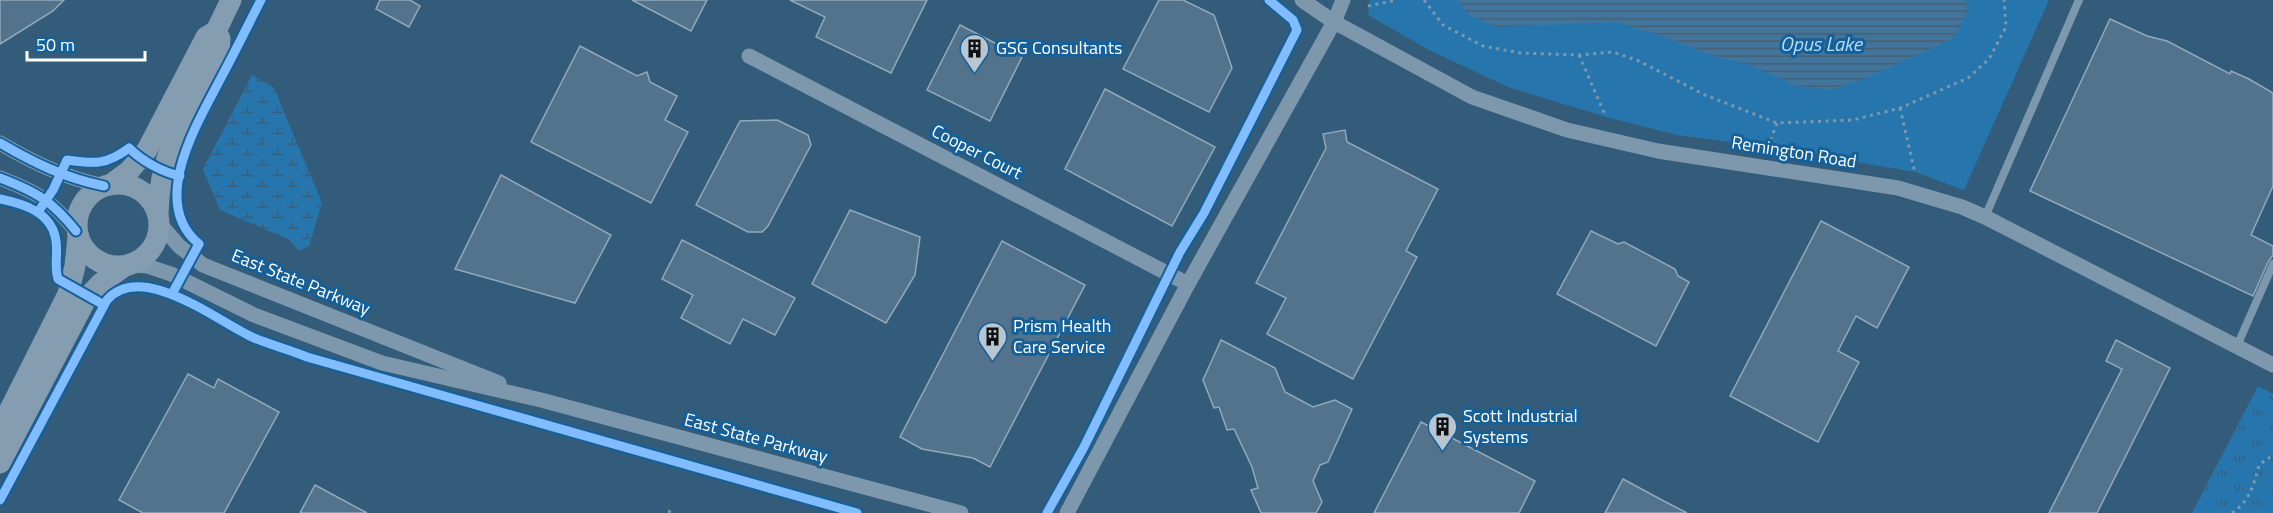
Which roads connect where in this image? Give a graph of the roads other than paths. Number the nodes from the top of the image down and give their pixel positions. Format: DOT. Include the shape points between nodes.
graph roads {
  1 [pos="231,0"];
  2 [pos="1302,0"];
  3 [pos="1344,0"];
  4 [pos="2079,0"];
  5 [pos="1335,22"];
  6 [pos="216,31"];
  7 [pos="749,56"];
  8 [pos="0,143"];
  9 [pos="0,178"];
  10 [pos="107,186"];
  11 [pos="1985,217"];
  12 [pos="158,219"];
  13 [pos="77,234"];
  14 [pos="2273,264"];
  15 [pos="128,265"];
  16 [pos="1188,284"];
  17 [pos="2236,346"];
  18 [pos="2273,364"];
  19 [pos="540,400"];
  20 [pos="0,429"];
  21 [pos="0,463"];
  22 [pos="961,513"];
  23 [pos="1067,513"];
  1 -- 6 [label="street"];
  2 -- 5 [label="street, Remington Road"];
  3 -- 5 [label="street"];
  4 -- 11 [label="lane"];
  5 -- 11 [label="street, Remington Road" via="1472,97 1567,130 1658,151 1898,188"];
  5 -- 16 [label="street"];
  6 -- 10 [label="street" via="206,37 147,150 129,171"];
  6 -- 12 [label="street" via="219,50 167,155 159,184"];
  7 -- 16 [label="street, Cooper Court"];
  8 -- 10 [label="street" via="47,169"];
  9 -- 13 [label="street" via="47,200"];
  10 -- 12 [label="street" via="124,184 137,189 153,203"];
  10 -- 13 [label="street" via="91,193 82,204"];
  11 -- 17 [label="street, Remington Road"];
  12 -- 15 [label="street" via="157,238 150,251"];
  12 -- 19 [label="street, East State Parkway" via="178,246 203,265"];
  13 -- 15 [label="street" via="93,259 111,266"];
  13 -- 20 [label="street" via="68,294"];
  14 -- 17 [label="lane"];
  15 -- 19 [label="street, East State Parkway" via="171,274 254,315 382,363"];
  15 -- 21 [label="street" via="86,299"];
  16 -- 23 [label="street"];
  17 -- 18 [label="street, Remington Road"];
  19 -- 22 [label="street, East State Parkway"];
}
